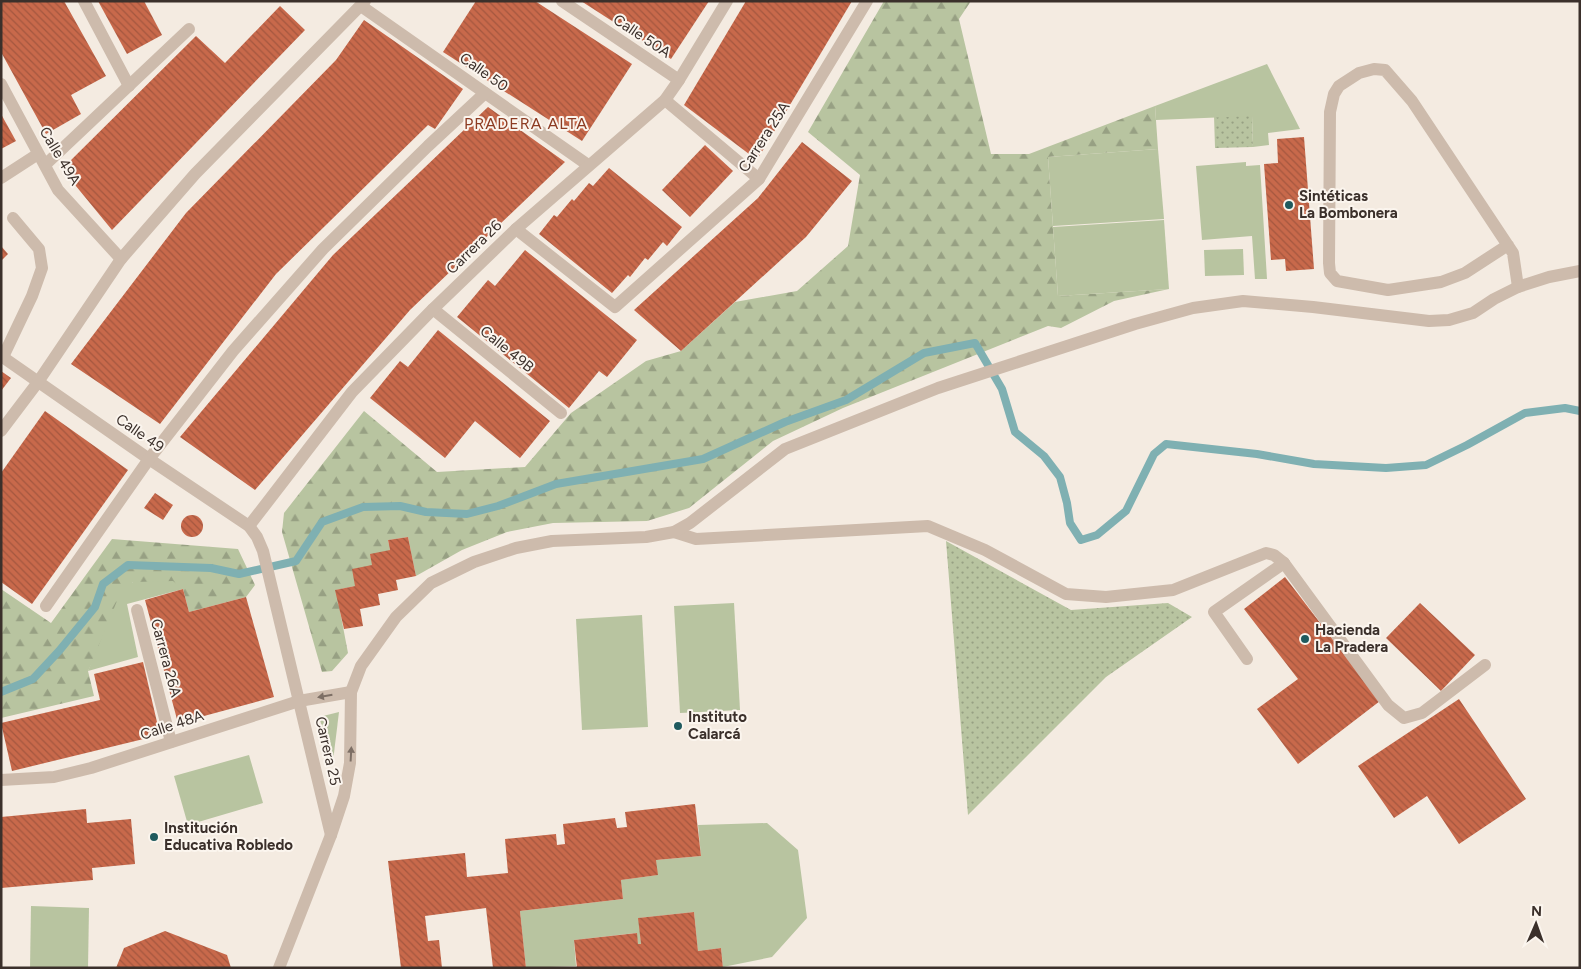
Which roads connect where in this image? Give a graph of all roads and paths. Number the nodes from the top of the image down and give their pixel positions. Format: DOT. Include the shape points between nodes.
graph roads {
  1 [pos="84,1"];
  2 [pos="562,1"];
  3 [pos="728,1"];
  4 [pos="867,1"];
  5 [pos="363,4"];
  6 [pos="189,29"];
  7 [pos="679,80"];
  8 [pos="1,84"];
  9 [pos="129,86"];
  10 [pos="486,93"];
  11 [pos="665,100"];
  12 [pos="38,154"];
  13 [pos="44,165"];
  14 [pos="588,165"];
  15 [pos="1,178"];
  16 [pos="759,179"];
  17 [pos="13,218"];
  18 [pos="516,229"];
  19 [pos="1508,246"];
  20 [pos="121,259"];
  21 [pos="1580,270"];
  22 [pos="1518,287"];
  23 [pos="433,309"];
  24 [pos="2,357"];
  25 [pos="38,382"];
  26 [pos="560,413"];
  27 [pos="1,431"];
  28 [pos="149,459"];
  29 [pos="249,526"];
  30 [pos="674,532"];
  31 [pos="258,537"];
  32 [pos="1284,563"];
  33 [pos="46,606"];
  34 [pos="137,610"];
  35 [pos="1247,659"];
  36 [pos="1485,665"];
  37 [pos="351,692"];
  38 [pos="299,701"];
  39 [pos="171,742"];
  40 [pos="1,780"];
  41 [pos="331,835"];
  42 [pos="280,968"];
  1 -- 9 [label="street"];
  2 -- 7 [label="street, Calle 50A"];
  3 -- 7 [label="street, Carrera 26"];
  4 -- 16 [label="street, Carrera 25A"];
  5 -- 10 [label="street, Calle 50"];
  5 -- 20 [label="street" via="195,174"];
  6 -- 9 [label="street"];
  7 -- 11 [label="street, Carrera 26"];
  8 -- 12 [label="street, Calle 49A"];
  9 -- 13 [label="street"];
  10 -- 14 [label="street, Calle 50"];
  10 -- 28 [label="street" via="323,249 233,351"];
  11 -- 14 [label="street, Carrera 26"];
  11 -- 16 [label="street"];
  12 -- 13 [label="street, Calle 49A"];
  12 -- 15 [label="street"];
  13 -- 20 [label="street, Calle 49A" via="58,190"];
  14 -- 18 [label="street, Carrera 26"];
  16 -- 18 [label="street, Carrera 25A" via="615,307"];
  17 -- 24 [label="street" via="39,249 42,268"];
  18 -- 23 [label="street, Carrera 26"];
  19 -- 19 [label="street" via="1465,273 1441,282 1388,290 1337,281 1330,273 1329,263 1330,112 1339,86 1359,74 1374,69 1385,70 1412,101"];
  19 -- 22 [label="street" via="1516,263"];
  20 -- 25 [label="street"];
  21 -- 22 [label="street"];
  22 -- 30 [label="street" via="1473,312 1449,320 1429,321 1330,308 1246,302 1193,308 1135,324 938,388 785,449"];
  23 -- 26 [label="street, Calle 49B"];
  23 -- 29 [label="street, Carrera 26" via="352,392"];
  24 -- 25 [label="street, Calle 49"];
  25 -- 27 [label="street"];
  25 -- 28 [label="street, Calle 49"];
  28 -- 29 [label="street, Calle 49"];
  28 -- 33 [label="street"];
  29 -- 31 [label="street, Calle 49"];
  30 -- 32 [label="street" via="696,539 928,526 985,550 1066,594 1106,598 1173,590 1266,553"];
  30 -- 37 [label="street" via="646,537 552,541 516,548 448,574 432,583 396,617 360,666"];
  31 -- 38 [label="street, Carrera 25"];
  32 -- 35 [label="street" via="1214,612"];
  32 -- 36 [label="street" via="1388,705 1404,718 1422,713"];
  34 -- 39 [label="street, Carrera 26A"];
  37 -- 38 [label="street, Calle 48A, one-way"];
  41 -- 37 [label="street, one-way" via="344,796 350,763"];
  38 -- 39 [label="street, Calle 48A"];
  38 -- 41 [label="street, Carrera 25"];
  39 -- 40 [label="street, Calle 48A" via="54,777"];
  41 -- 42 [label="street"];
}
